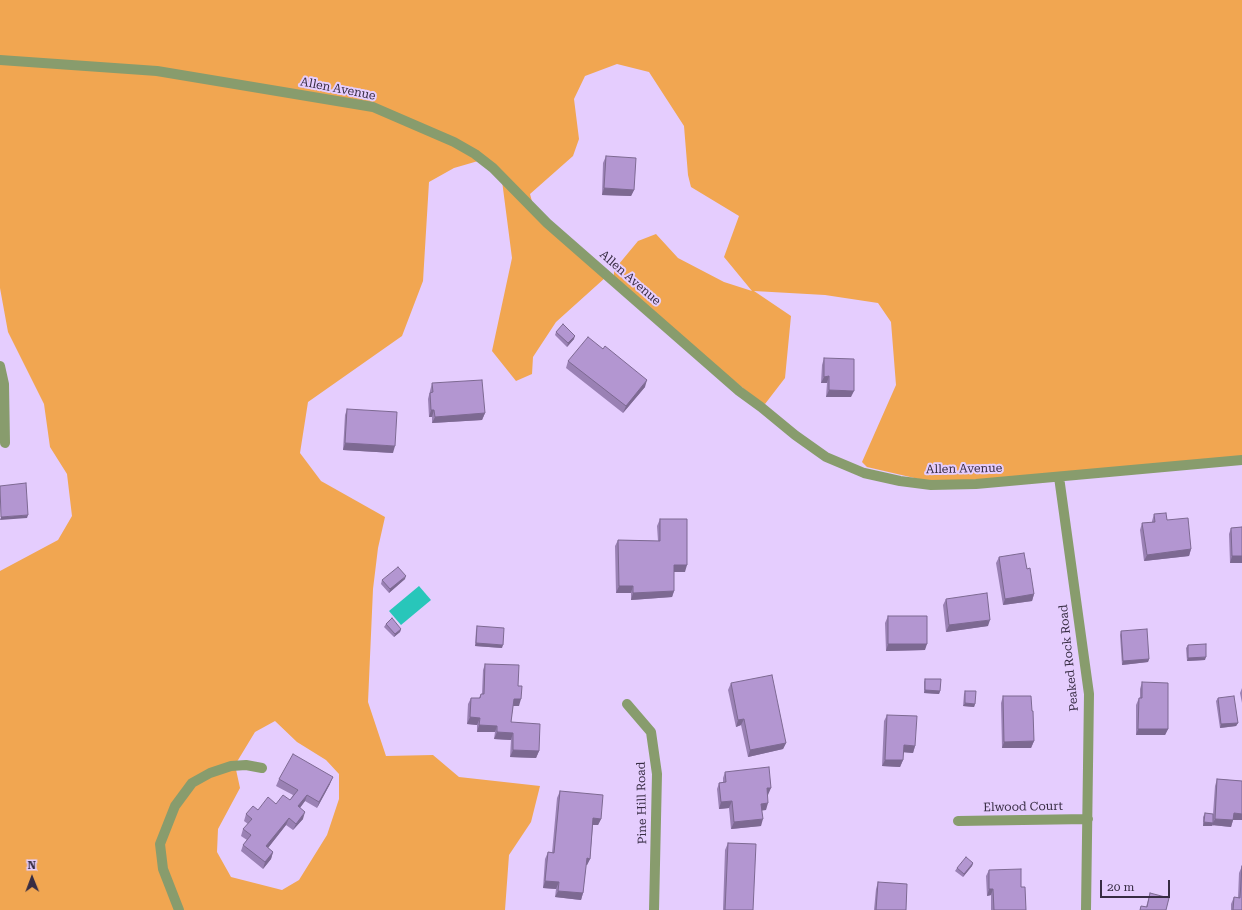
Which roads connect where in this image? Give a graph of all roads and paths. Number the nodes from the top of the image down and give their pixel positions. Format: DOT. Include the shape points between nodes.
graph roads {
  1 [pos="0,60"];
  2 [pos="0,366"];
  3 [pos="5,444"];
  4 [pos="1242,460"];
  5 [pos="1059,476"];
  6 [pos="627,704"];
  7 [pos="262,768"];
  8 [pos="1088,820"];
  9 [pos="958,821"];
  10 [pos="179,910"];
  11 [pos="654,910"];
  12 [pos="1086,910"];
  1 -- 5 [label="street, Allen Avenue" via="157,71 372,108 454,142 475,154 493,168 547,223 739,391 795,436 826,457 864,473 900,481 931,484 976,484"];
  2 -- 3 [label="street" via="4,384"];
  4 -- 5 [label="street, Allen Avenue"];
  5 -- 8 [label="street, Peaked Rock Road" via="1089,694"];
  6 -- 11 [label="street, Pine Hill Road" via="651,732 657,774"];
  7 -- 10 [label="street" via="231,766 210,773 192,783 175,806 160,844 163,869"];
  8 -- 9 [label="street, Elwood Court"];
  8 -- 12 [label="street, Peaked Rock Road"];
}
